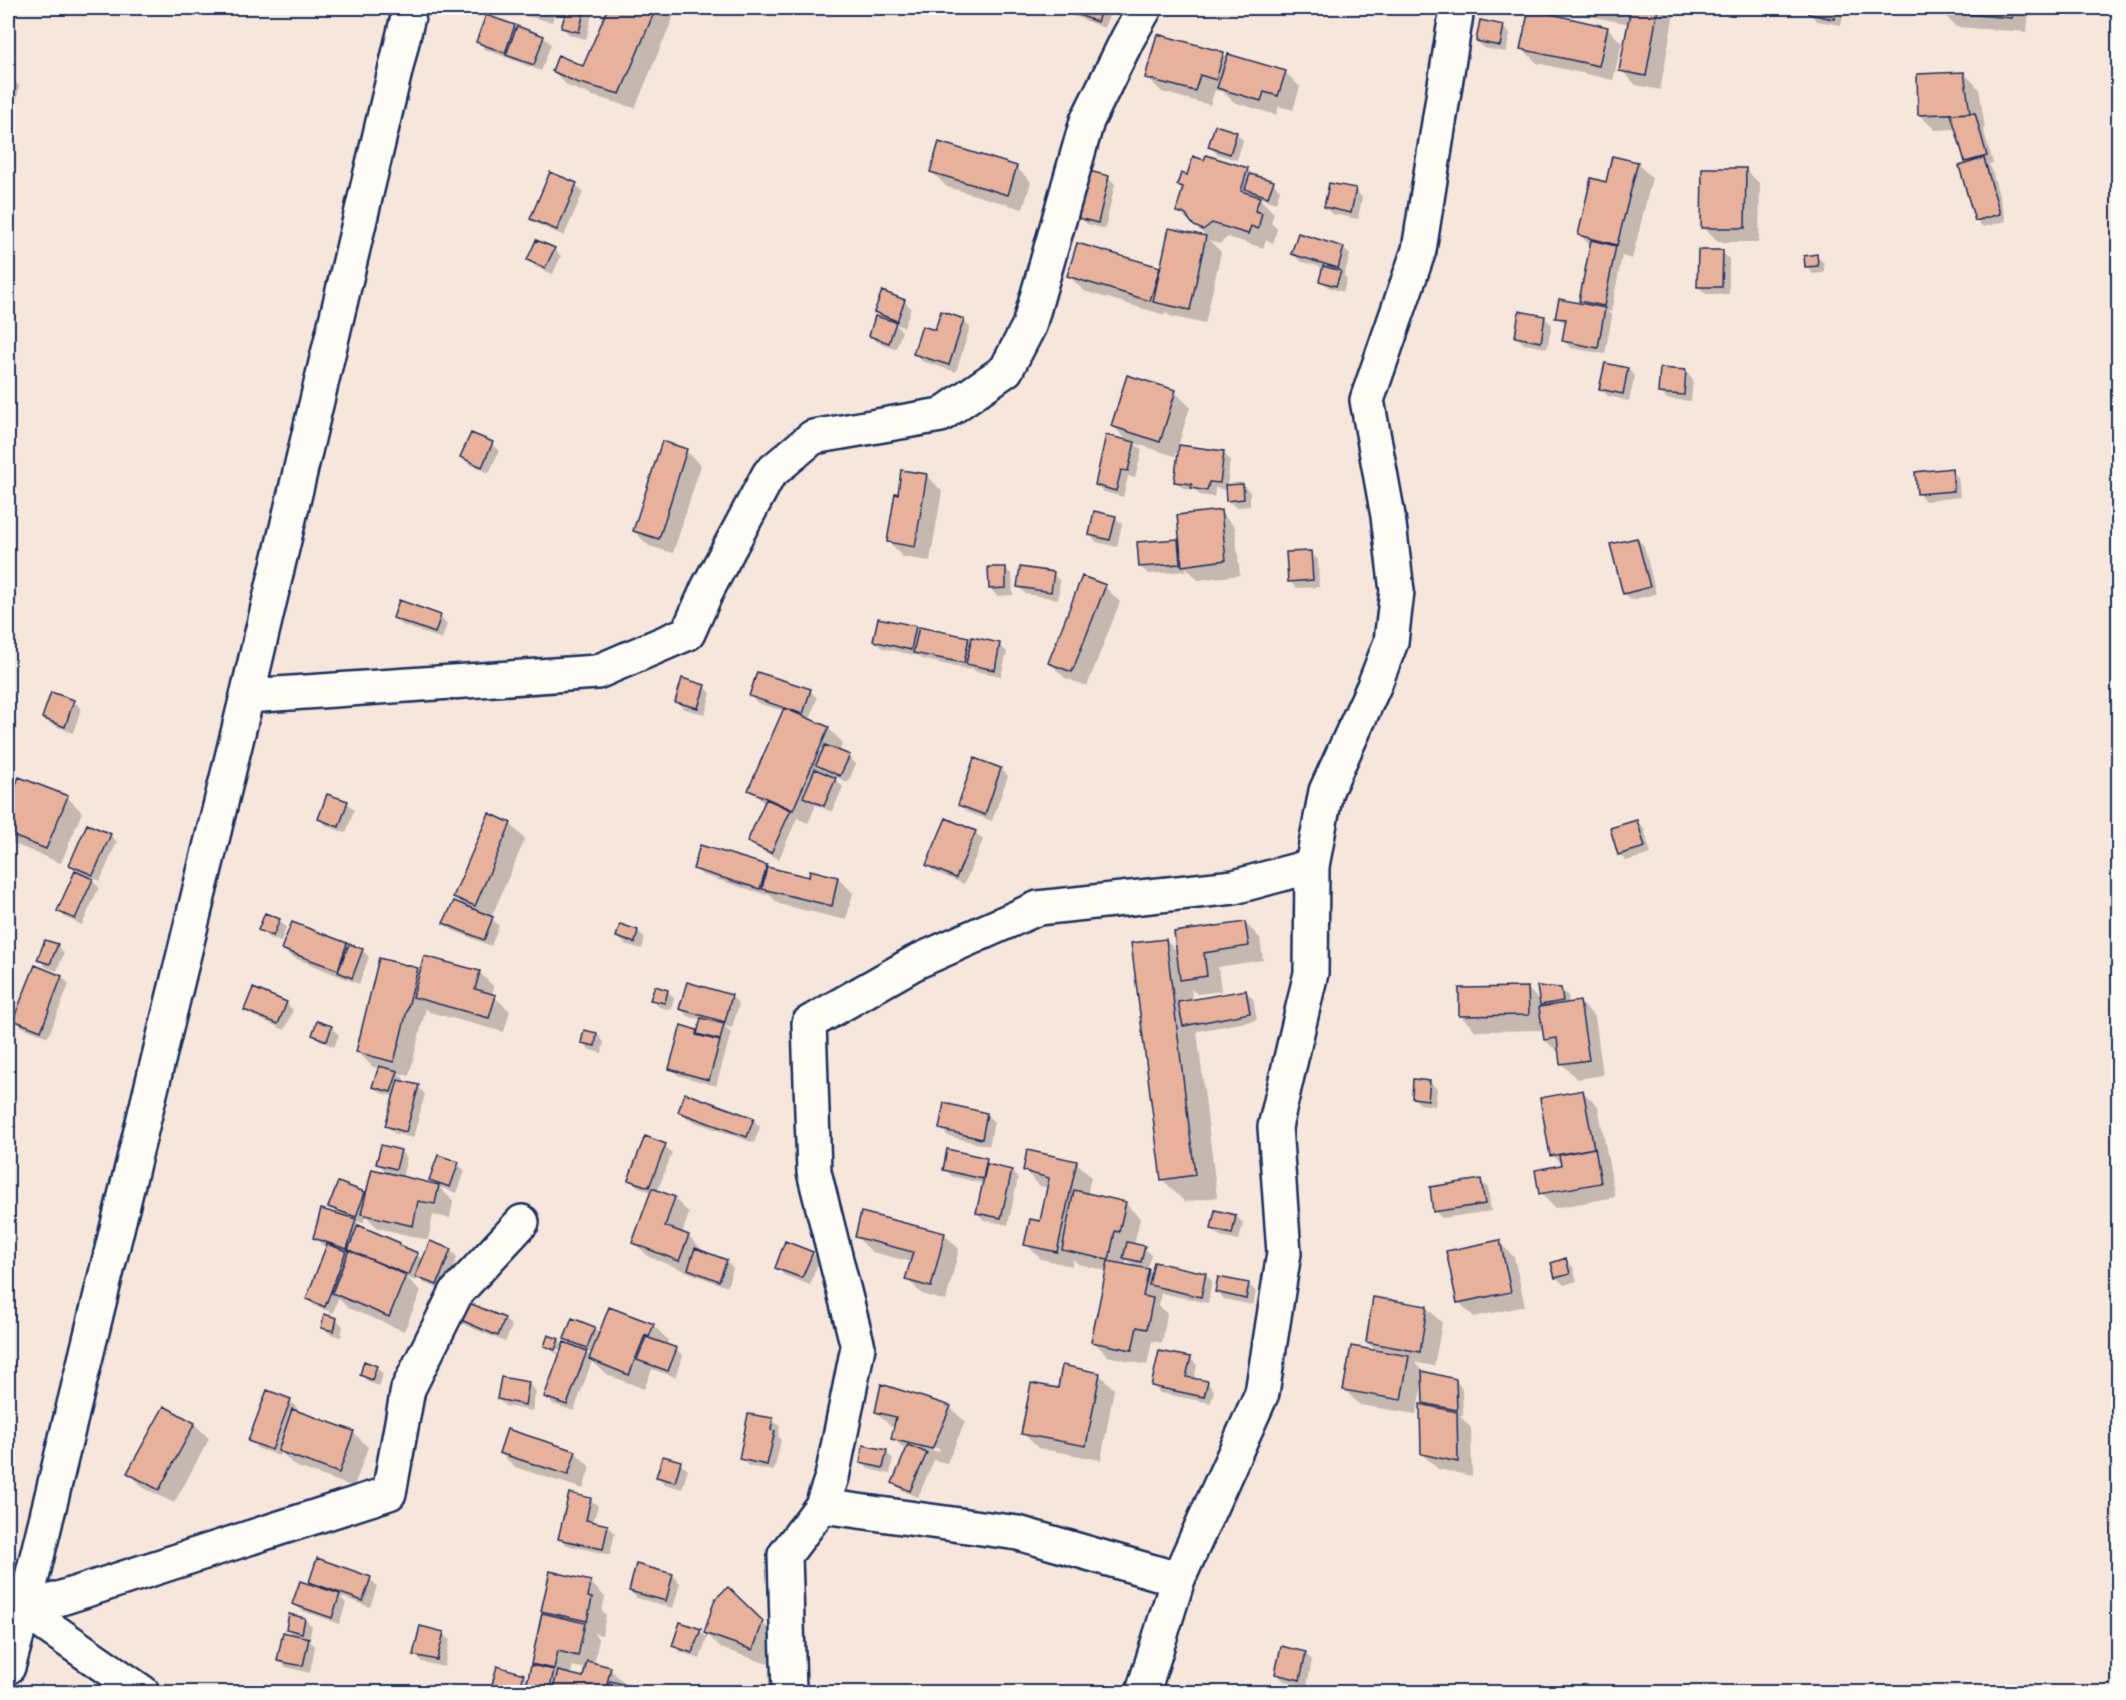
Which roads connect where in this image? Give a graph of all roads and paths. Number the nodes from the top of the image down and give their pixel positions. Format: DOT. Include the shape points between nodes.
graph roads {
  1 [pos="410,8"];
  2 [pos="1145,8"];
  3 [pos="1457,8"];
  4 [pos="247,696"];
  5 [pos="1312,866"];
  6 [pos="522,1222"];
  7 [pos="822,1506"];
  8 [pos="1178,1579"];
  9 [pos="24,1610"];
  10 [pos="8,1667"];
  11 [pos="142,1692"];
  12 [pos="789,1692"];
  13 [pos="1143,1692"];
  1 -- 4 [label="street"];
  2 -- 4 [label="street" via="1087,120 1029,326 1006,370 941,415 813,437 769,474 688,633 597,672"];
  3 -- 5 [label="street" via="1419,250 1367,400 1388,516 1396,591 1391,642 1326,791"];
  4 -- 9 [label="street"];
  5 -- 7 [label="street" via="1234,887 1038,908 916,962 809,1023 814,1172 858,1347 832,1477"];
  5 -- 8 [label="street" via="1311,973 1275,1126 1284,1253 1262,1394"];
  6 -- 9 [label="street" via="456,1293 408,1389 389,1493"];
  7 -- 8 [label="street" via="1018,1533"];
  7 -- 12 [label="street" via="785,1555"];
  8 -- 13 [label="street"];
  9 -- 10 [label="street"];
  9 -- 11 [label="street"];
}
